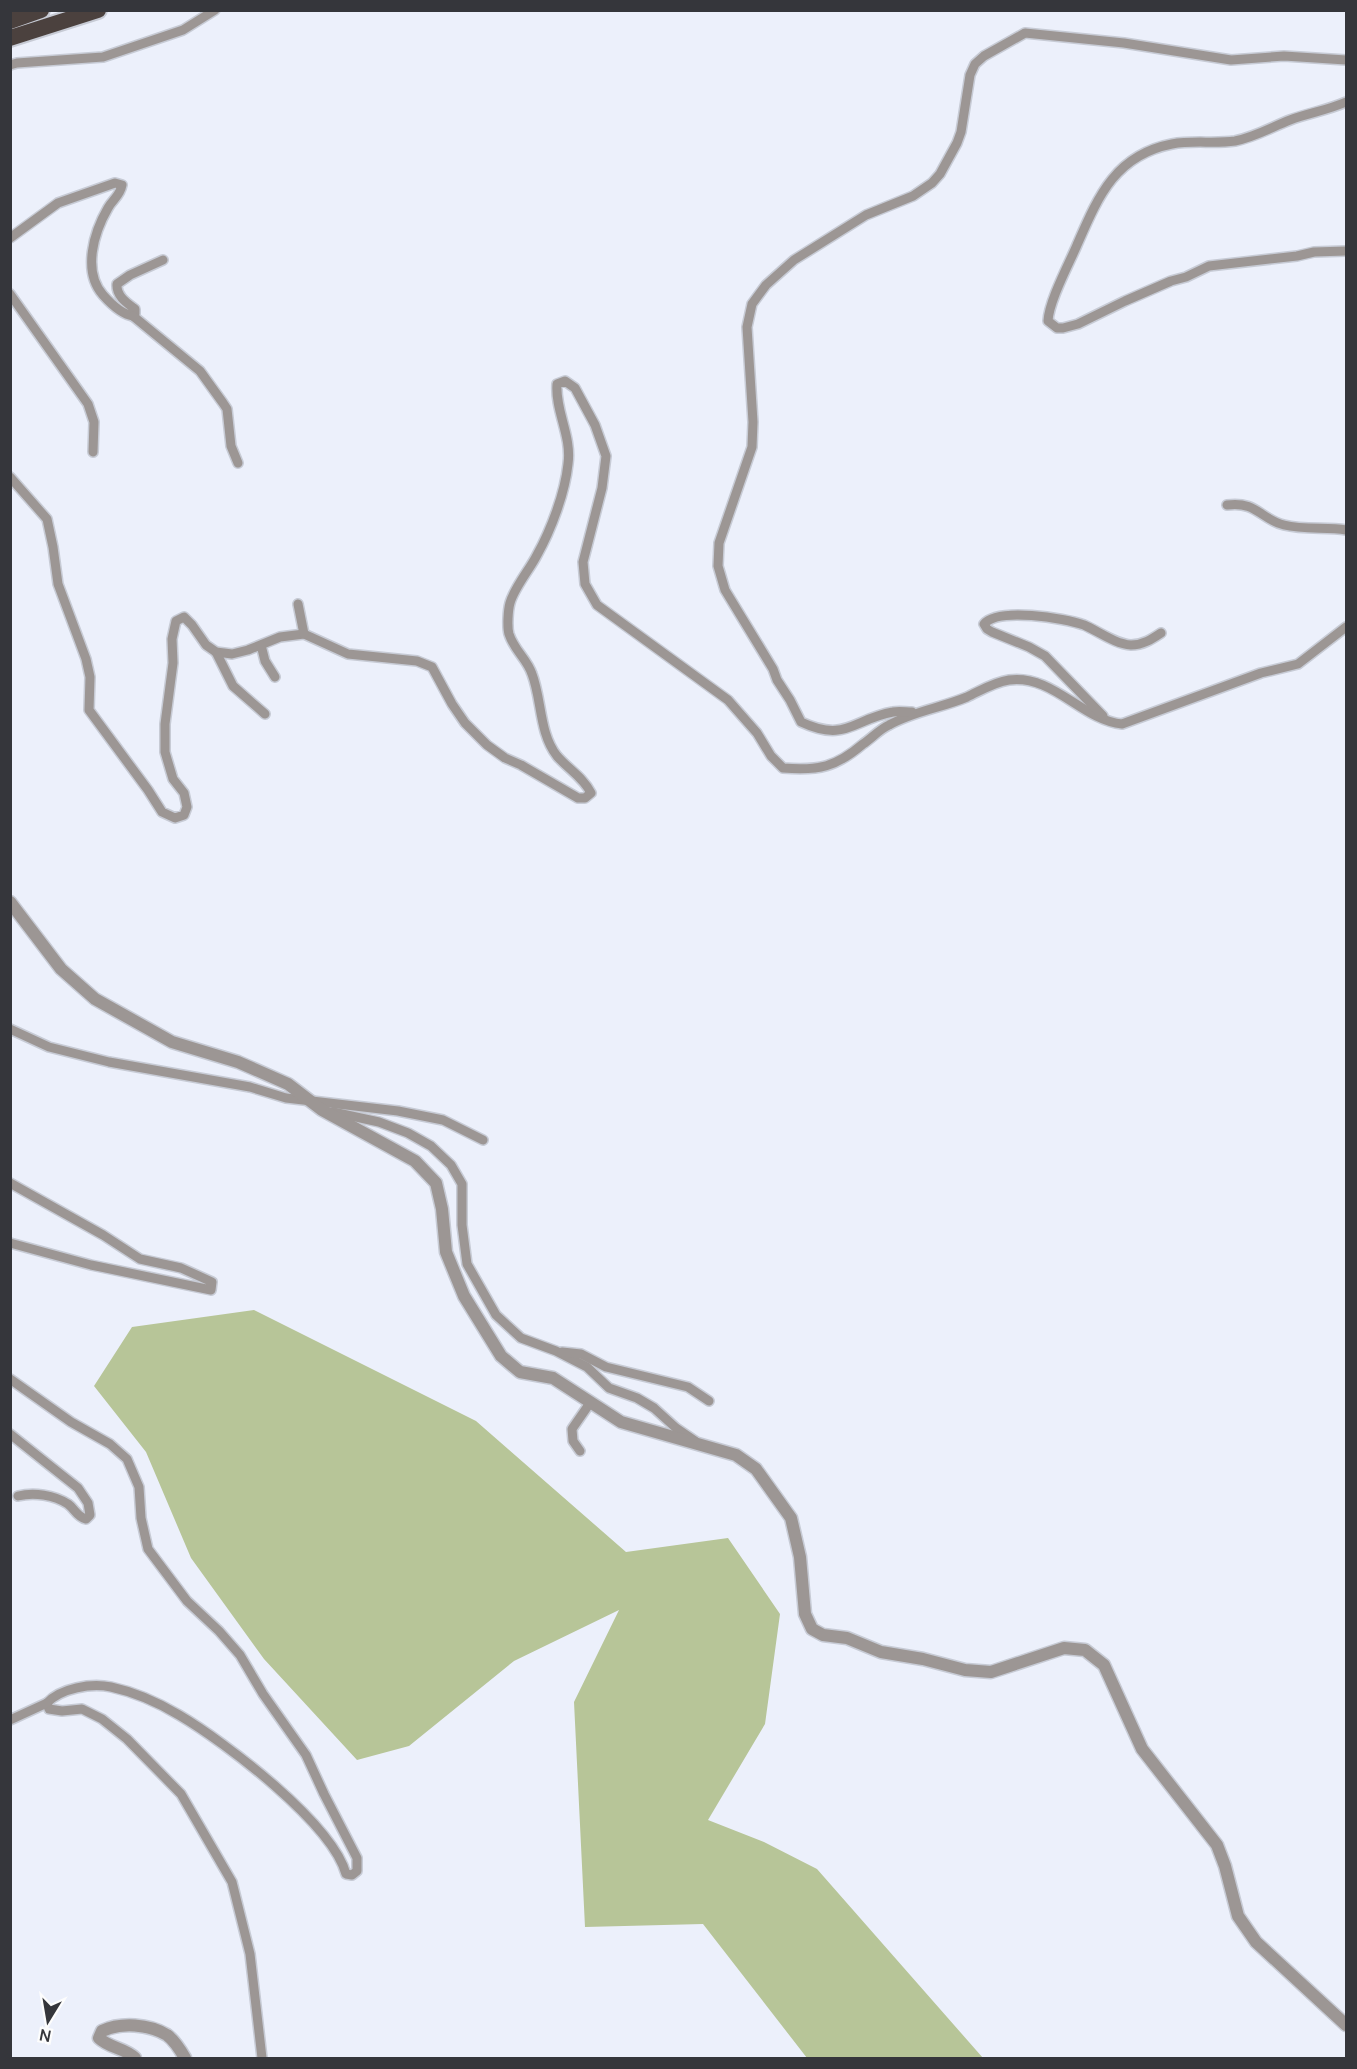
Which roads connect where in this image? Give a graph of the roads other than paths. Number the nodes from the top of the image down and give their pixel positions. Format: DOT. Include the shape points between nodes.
graph roads {
  1 [pos="41,10"];
  2 [pos="98,10"];
  3 [pos="215,10"];
  4 [pos="10,21"];
  5 [pos="10,38"];
  6 [pos="1347,60"];
  7 [pos="10,65"];
  8 [pos="1347,102"];
  9 [pos="10,238"];
  10 [pos="1347,251"];
  11 [pos="163,260"];
  12 [pos="10,294"];
  13 [pos="133,316"];
  14 [pos="93,452"];
  15 [pos="237,463"];
  16 [pos="10,477"];
  17 [pos="1227,505"];
  18 [pos="1347,530"];
  19 [pos="298,604"];
  20 [pos="1347,627"];
  21 [pos="1161,633"];
  22 [pos="304,634"];
  23 [pos="261,645"];
  24 [pos="216,652"];
  25 [pos="275,677"];
  26 [pos="915,712"];
  27 [pos="265,714"];
  28 [pos="1109,722"];
  29 [pos="10,902"];
  30 [pos="10,1029"];
  31 [pos="309,1100"];
  32 [pos="322,1110"];
  33 [pos="483,1140"];
  34 [pos="10,1184"];
  35 [pos="10,1243"];
  36 [pos="556,1351"];
  37 [pos="10,1379"];
  38 [pos="709,1401"];
  39 [pos="590,1403"];
  40 [pos="10,1434"];
  41 [pos="700,1444"];
  42 [pos="580,1451"];
  43 [pos="18,1496"];
  44 [pos="47,1703"];
  45 [pos="10,1720"];
  46 [pos="1347,2025"];
  47 [pos="135,2058"];
  48 [pos="185,2058"];
  49 [pos="262,2058"];
  1 -- 4 [label="highway"];
  2 -- 5 [label="highway"];
  3 -- 7 [label="street" via="183,30 103,57"];
  6 -- 26 [label="street" via="1284,56 1231,60 1025,33 975,64 961,132 932,183 913,196 866,215 794,260 752,304 747,338 752,447 719,543 718,566 725,590 801,722 812,727 847,729 893,712"];
  8 -- 10 [label="street" via="1292,119 1249,138 1171,144 1128,162 1116,172 1091,214 1056,292 1048,321 1057,328 1072,327 1212,265"];
  9 -- 13 [label="street" via="58,203 115,183 122,185 121,193 109,205 100,224 92,271 100,291 112,304"];
  11 -- 13 [label="street" via="117,284 122,299 135,309"];
  12 -- 14 [label="street" via="88,404 94,422"];
  13 -- 15 [label="street" via="200,371 224,403"];
  16 -- 24 [label="street" via="47,519 57,584 90,677 89,710 162,812 175,818 184,815 187,807 165,752 176,621 184,617"];
  17 -- 18 [label="street" via="1250,506 1287,526"];
  19 -- 22 [label="street"];
  20 -- 28 [label="street" via="1299,664 1261,673 1122,724"];
  21 -- 28 [label="street" via="1146,642 1128,645 1078,623 1048,617 1012,614 988,619 984,624 992,632 1050,660"];
  22 -- 23 [label="street" via="280,637"];
  22 -- 26 [label="street" via="348,654 417,661 432,667 465,723 487,745 578,798 591,793 586,783 557,756 545,735 541,702 531,671 508,632 510,602 538,554 559,502 568,464 567,432 557,395 558,384 565,381 575,388 606,456 583,562 585,584 597,605 728,700 783,768 816,770 846,758 886,726"];
  23 -- 24 [label="street" via="232,654"];
  23 -- 25 [label="street"];
  24 -- 27 [label="street" via="233,686"];
  26 -- 28 [label="street" via="1008,680 1026,680 1067,697"];
  29 -- 31 [label="street" via="61,969 95,999 172,1042 238,1062 288,1083"];
  30 -- 31 [label="street" via="50,1047 109,1062"];
  31 -- 32 [label="street"];
  31 -- 33 [label="street" via="443,1120"];
  32 -- 36 [label="street" via="379,1122 408,1133 431,1146 451,1165 462,1184 467,1264 496,1315 521,1338"];
  32 -- 39 [label="street" via="415,1161 436,1184 446,1252 464,1296 501,1356 520,1372 553,1378"];
  34 -- 35 [label="street" via="140,1259 203,1277 212,1282 211,1290 90,1265"];
  36 -- 38 [label="street" via="581,1354 606,1367 688,1387"];
  36 -- 41 [label="street" via="587,1367 609,1388 654,1408"];
  37 -- 44 [label="street" via="127,1459 139,1486 148,1549 188,1601 240,1655 306,1755 357,1858 357,1871 346,1874 333,1848 274,1784 179,1715 109,1686 66,1691"];
  39 -- 41 [label="street" via="621,1422"];
  39 -- 42 [label="street" via="572,1429 573,1441"];
  40 -- 43 [label="street" via="82,1492 90,1515 81,1518 68,1504 47,1496"];
  41 -- 46 [label="street" via="736,1455 756,1469 791,1518 800,1557 805,1614 812,1629 881,1652 965,1670 991,1672 1064,1648 1085,1650 1104,1665 1142,1749 1217,1845 1238,1916 1256,1942"];
  44 -- 45 [label="street"];
  44 -- 49 [label="street" via="49,1709 82,1709 102,1719 128,1739 181,1794 232,1882 250,1953"];
  47 -- 48 [label="street" via="106,2044 99,2038 102,2031 128,2025 148,2027 169,2036"];
}
